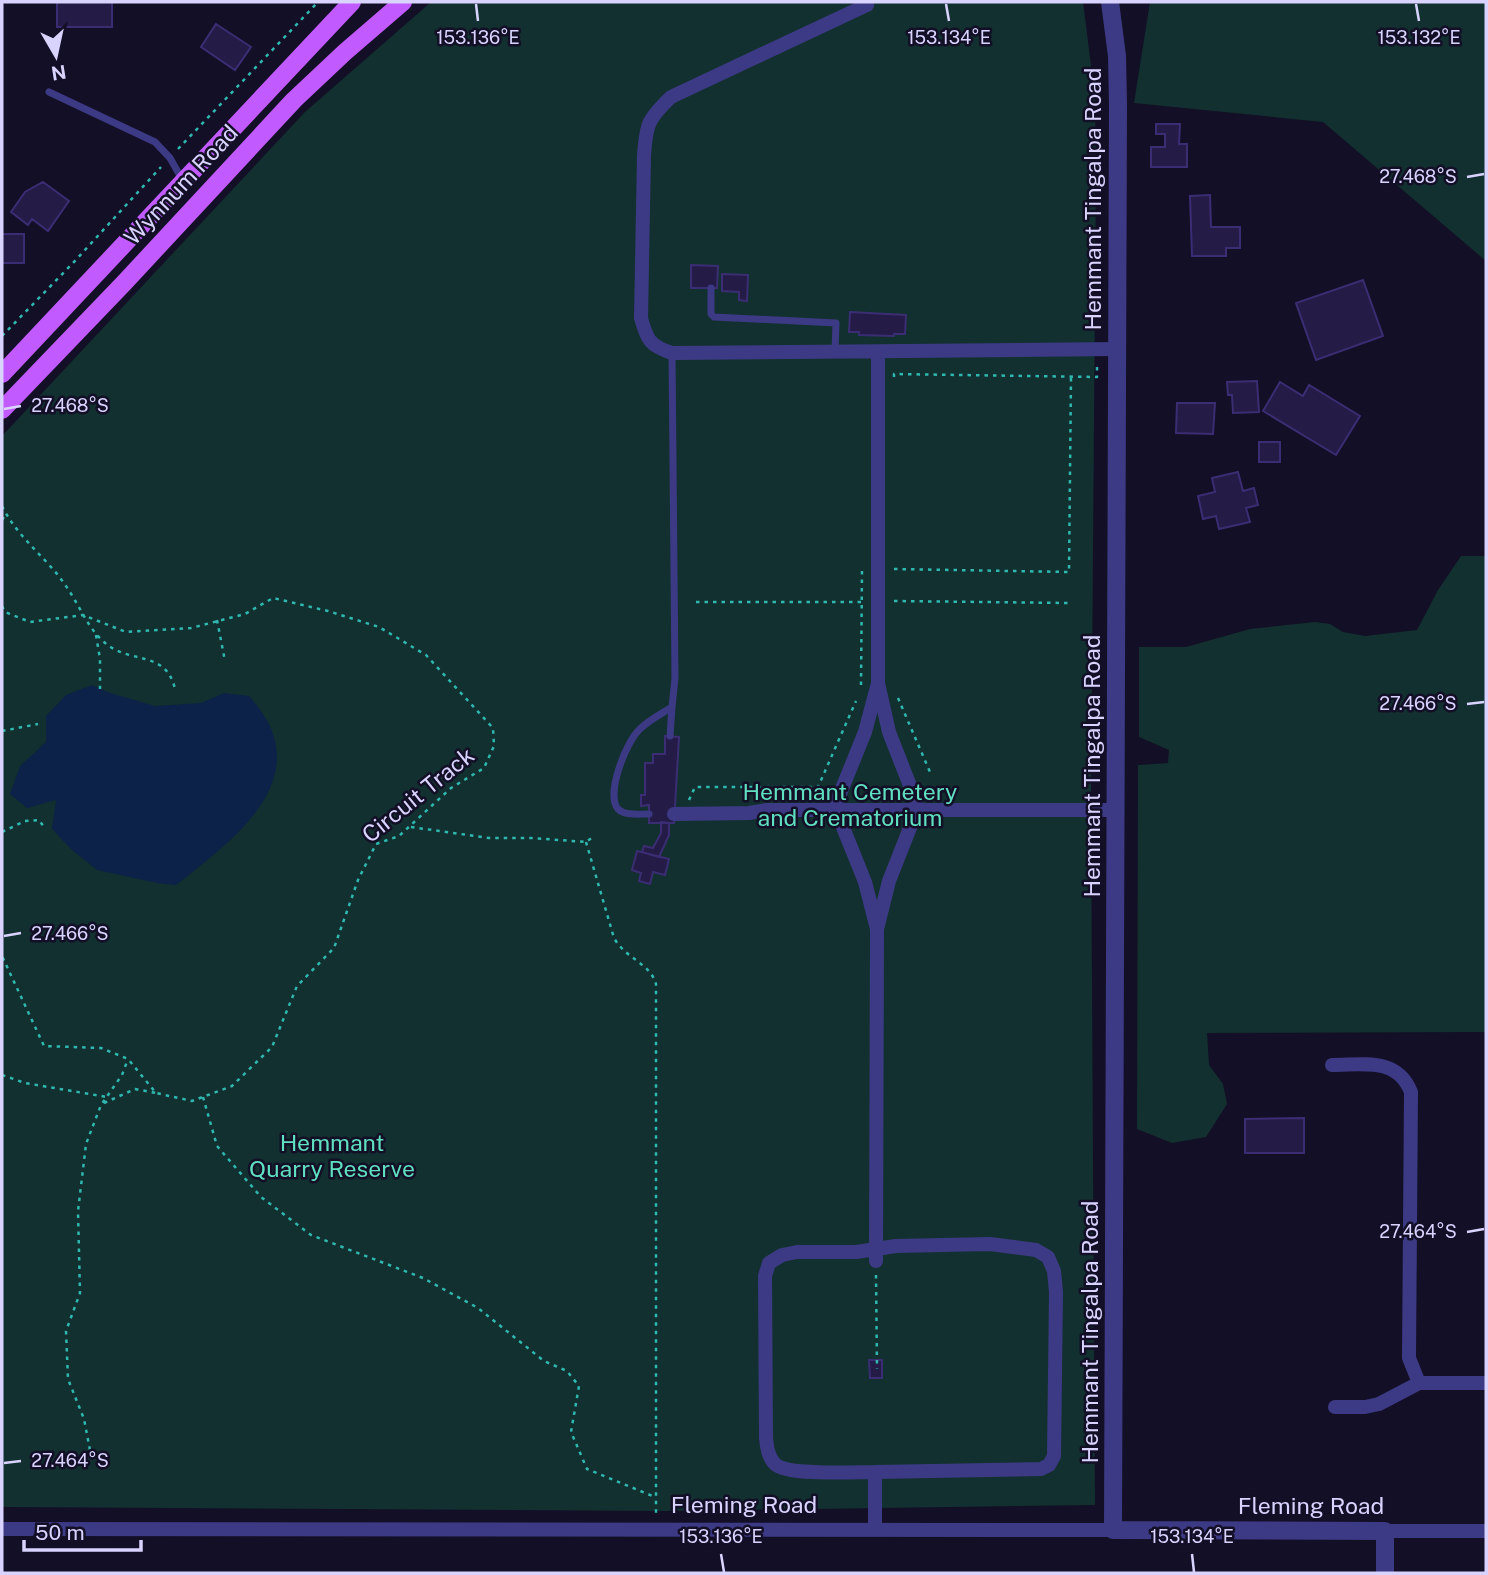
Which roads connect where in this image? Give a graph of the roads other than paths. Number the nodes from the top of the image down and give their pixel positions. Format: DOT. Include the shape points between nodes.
graph roads {
  1 [pos="352,2"];
  2 [pos="403,2"];
  3 [pos="1110,2"];
  4 [pos="867,5"];
  5 [pos="49,92"];
  6 [pos="183,181"];
  7 [pos="711,288"];
  8 [pos="1117,349"];
  9 [pos="835,352"];
  10 [pos="878,352"];
  11 [pos="672,353"];
  12 [pos="2,374"];
  13 [pos="2,410"];
  14 [pos="878,683"];
  15 [pos="671,708"];
  16 [pos="864,732"];
  17 [pos="889,732"];
  18 [pos="670,736"];
  19 [pos="836,810"];
  20 [pos="917,810"];
  21 [pos="1116,810"];
  22 [pos="681,813"];
  23 [pos="649,814"];
  24 [pos="889,881"];
  25 [pos="865,882"];
  26 [pos="877,929"];
  27 [pos="1332,1065"];
  28 [pos="876,1255"];
  29 [pos="1419,1383"];
  30 [pos="1486,1383"];
  31 [pos="1335,1407"];
  32 [pos="875,1472"];
  33 [pos="2,1528"];
  34 [pos="875,1530"];
  35 [pos="1113,1530"];
  36 [pos="1385,1531"];
  37 [pos="1486,1531"];
  38 [pos="1385,1573"];
  1 -- 6 [label="main road, Wynnum Road"];
  2 -- 13 [label="main road, Wynnum Road" via="294,100"];
  3 -- 8 [label="street, Hemmant Tingalpa Road" via="1117,56"];
  4 -- 11 [label="street" via="671,97 653,115 645,132 641,318 647,338"];
  5 -- 6 [label="lane" via="155,142"];
  6 -- 12 [label="main road, Wynnum Road"];
  7 -- 9 [label="lane" via="714,317 836,323"];
  8 -- 10 [label="street"];
  8 -- 21 [label="street, Hemmant Tingalpa Road"];
  9 -- 10 [label="street"];
  9 -- 11 [label="street"];
  10 -- 14 [label="street"];
  11 -- 15 [label="lane" via="675,678"];
  14 -- 16 [label="street"];
  14 -- 17 [label="street"];
  15 -- 18 [label="lane"];
  15 -- 23 [label="lane" via="638,730 614,787 613,800 620,811"];
  16 -- 17 [label="street"];
  16 -- 19 [label="street"];
  17 -- 20 [label="street"];
  19 -- 20 [label="street"];
  19 -- 22 [label="street"];
  19 -- 25 [label="street"];
  20 -- 21 [label="street"];
  20 -- 24 [label="street"];
  21 -- 35 [label="street, Hemmant Tingalpa Road"];
  24 -- 25 [label="street"];
  24 -- 26 [label="street"];
  25 -- 26 [label="street"];
  26 -- 28 [label="street"];
  27 -- 29 [label="street" via="1391,1068 1405,1078 1411,1092 1409,1358"];
  28 -- 32 [label="street" via="797,1252 769,1263 765,1276 769,1454 776,1465 790,1471"];
  28 -- 32 [label="street" via="895,1246 990,1244 1036,1250 1048,1257 1056,1293 1054,1456 1049,1465 1041,1469"];
  29 -- 30 [label="street"];
  29 -- 31 [label="street" via="1379,1404"];
  32 -- 34 [label="street"];
  33 -- 34 [label="street, Fleming Road"];
  34 -- 35 [label="street, Fleming Road"];
  35 -- 36 [label="street, Fleming Road"];
  36 -- 37 [label="street, Fleming Road"];
  36 -- 38 [label="street"];
}
